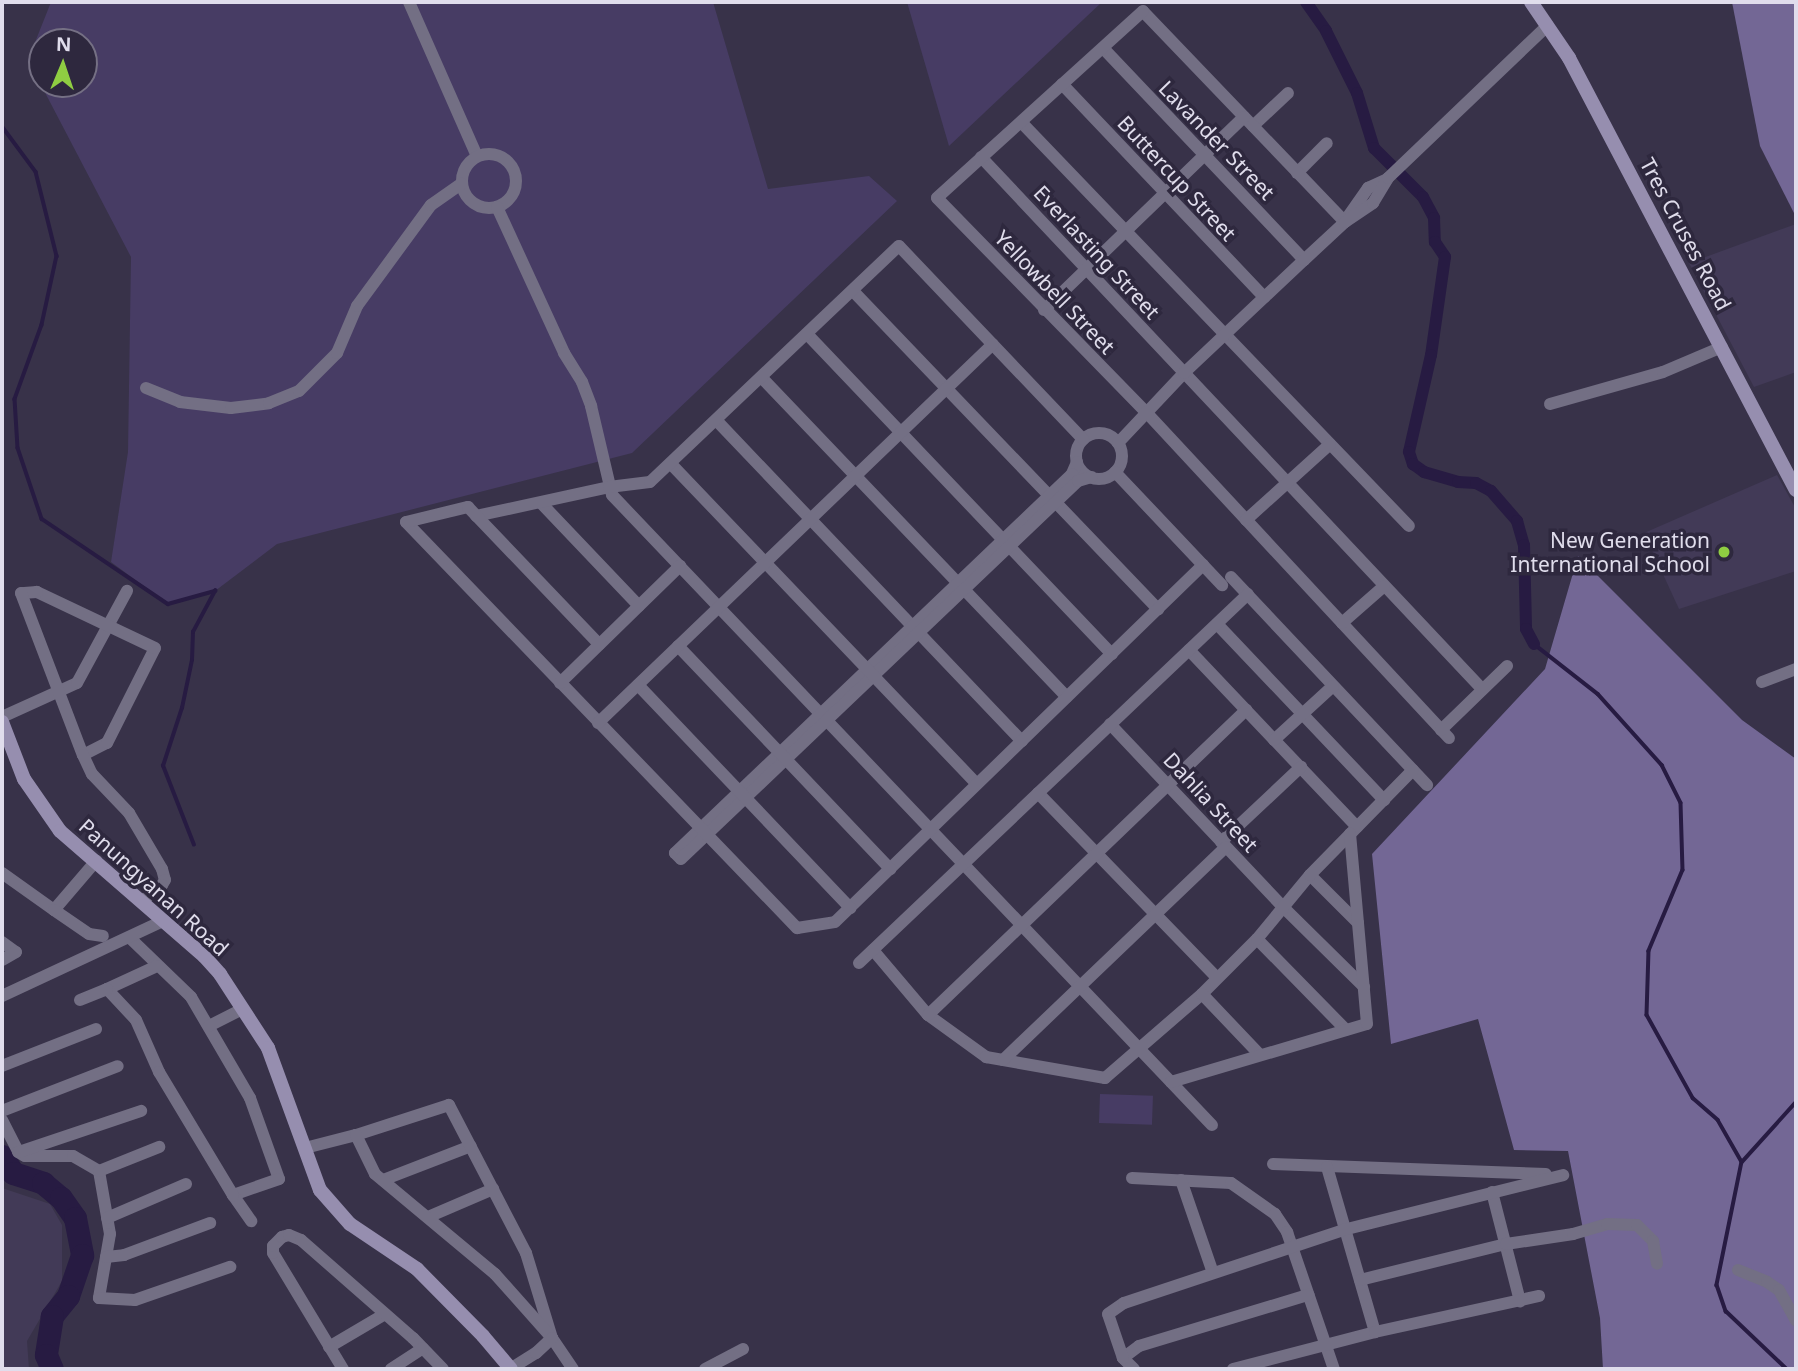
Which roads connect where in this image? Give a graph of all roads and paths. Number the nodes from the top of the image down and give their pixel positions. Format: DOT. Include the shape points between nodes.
graph roads {
  1 [pos="410,2"];
  2 [pos="1531,2"];
  3 [pos="1548,25"];
  4 [pos="1102,48"];
  5 [pos="1062,84"];
  6 [pos="1288,93"];
  7 [pos="1021,122"];
  8 [pos="1249,122"];
  9 [pos="1327,143"];
  10 [pos="1205,155"];
  11 [pos="477,156"];
  12 [pos="981,158"];
  13 [pos="1297,173"];
  14 [pos="461,184"];
  15 [pos="1165,194"];
  16 [pos="497,207"];
  17 [pos="1345,222"];
  18 [pos="1126,231"];
  19 [pos="1304,260"];
  20 [pos="1086,269"];
  21 [pos="853,291"];
  22 [pos="1265,298"];
  23 [pos="1044,310"];
  24 [pos="807,334"];
  25 [pos="1225,335"];
  26 [pos="993,344"];
  27 [pos="1722,347"];
  28 [pos="1184,373"];
  29 [pos="762,378"];
  30 [pos="146,388"];
  31 [pos="947,388"];
  32 [pos="1550,404"];
  33 [pos="1146,412"];
  34 [pos="717,421"];
  35 [pos="901,432"];
  36 [pos="1083,439"];
  37 [pos="1114,439"];
  38 [pos="1330,443"];
  39 [pos="1077,462"];
  40 [pos="672,465"];
  41 [pos="1115,472"];
  42 [pos="856,476"];
  43 [pos="1091,477"];
  44 [pos="1286,484"];
  45 [pos="609,488"];
  46 [pos="1796,490"];
  47 [pos="1053,499"];
  48 [pos="541,503"];
  49 [pos="476,516"];
  50 [pos="810,519"];
  51 [pos="1246,520"];
  52 [pos="1409,526"];
  53 [pos="1007,543"];
  54 [pos="765,562"];
  55 [pos="1203,565"];
  56 [pos="680,566"];
  57 [pos="961,586"];
  58 [pos="1383,587"];
  59 [pos="127,591"];
  60 [pos="1248,594"];
  61 [pos="639,606"];
  62 [pos="719,607"];
  63 [pos="1158,609"];
  64 [pos="1342,623"];
  65 [pos="1216,624"];
  66 [pos="110,626"];
  67 [pos="916,629"];
  68 [pos="600,644"];
  69 [pos="678,646"];
  70 [pos="1189,650"];
  71 [pos="1112,653"];
  72 [pos="1507,666"];
  73 [pos="1796,670"];
  74 [pos="871,673"];
  75 [pos="1762,681"];
  76 [pos="560,683"];
  77 [pos="638,685"];
  78 [pos="1334,685"];
  79 [pos="1482,689"];
  80 [pos="61,691"];
  81 [pos="1067,697"];
  82 [pos="1247,710"];
  83 [pos="1302,714"];
  84 [pos="824,717"];
  85 [pos="2,719"];
  86 [pos="598,723"];
  87 [pos="1110,724"];
  88 [pos="1274,740"];
  89 [pos="1022,741"];
  90 [pos="83,755"];
  91 [pos="782,757"];
  92 [pos="1301,767"];
  93 [pos="1413,770"];
  94 [pos="977,784"];
  95 [pos="1427,785"];
  96 [pos="1170,787"];
  97 [pos="1038,793"];
  98 [pos="742,795"];
  99 [pos="1384,800"];
  100 [pos="931,830"];
  101 [pos="1354,830"];
  102 [pos="702,833"];
  103 [pos="1224,844"];
  104 [pos="1097,854"];
  105 [pos="96,861"];
  106 [pos="964,864"];
  107 [pos="890,869"];
  108 [pos="2,873"];
  109 [pos="1310,875"];
  110 [pos="141,902"];
  111 [pos="1283,907"];
  112 [pos="850,908"];
  113 [pos="54,910"];
  114 [pos="1155,915"];
  115 [pos="163,921"];
  116 [pos="1358,923"];
  117 [pos="1021,925"];
  118 [pos="103,936"];
  119 [pos="130,937"];
  120 [pos="1257,939"];
  121 [pos="2,943"];
  122 [pos="873,950"];
  123 [pos="2,960"];
  124 [pos="859,963"];
  125 [pos="157,966"];
  126 [pos="1217,978"];
  127 [pos="1080,986"];
  128 [pos="1364,987"];
  129 [pos="107,989"];
  130 [pos="1202,993"];
  131 [pos="2,996"];
  132 [pos="80,1000"];
  133 [pos="243,1009"];
  134 [pos="928,1015"];
  135 [pos="209,1026"];
  136 [pos="96,1029"];
  137 [pos="1346,1030"];
  138 [pos="1140,1049"];
  139 [pos="1260,1055"];
  140 [pos="1003,1060"];
  141 [pos="2,1066"];
  142 [pos="118,1066"];
  143 [pos="1171,1082"];
  144 [pos="2,1111"];
  145 [pos="141,1111"];
  146 [pos="2,1119"];
  147 [pos="1212,1125"];
  148 [pos="356,1135"];
  149 [pos="471,1146"];
  150 [pos="159,1147"];
  151 [pos="305,1148"];
  152 [pos="18,1153"];
  153 [pos="1273,1164"];
  154 [pos="1327,1167"];
  155 [pos="99,1171"];
  156 [pos="1132,1178"];
  157 [pos="383,1180"];
  158 [pos="1181,1180"];
  159 [pos="186,1184"];
  160 [pos="493,1189"];
  161 [pos="1492,1192"];
  162 [pos="233,1195"];
  163 [pos="428,1217"];
  164 [pos="107,1218"];
  165 [pos="251,1221"];
  166 [pos="210,1223"];
  167 [pos="1343,1230"];
  168 [pos="1506,1244"];
  169 [pos="1292,1247"];
  170 [pos="106,1257"];
  171 [pos="1657,1264"];
  172 [pos="230,1267"];
  173 [pos="1738,1270"];
  174 [pos="1213,1272"];
  175 [pos="1360,1280"];
  176 [pos="1308,1295"];
  177 [pos="1539,1296"];
  178 [pos="1520,1301"];
  179 [pos="384,1314"];
  180 [pos="1796,1321"];
  181 [pos="1375,1332"];
  182 [pos="552,1338"];
  183 [pos="1325,1345"];
  184 [pos="329,1347"];
  185 [pos="423,1348"];
  186 [pos="743,1349"];
  187 [pos="1123,1358"];
  188 [pos="343,1369"];
  189 [pos="391,1369"];
  190 [pos="443,1369"];
  191 [pos="511,1369"];
  192 [pos="573,1369"];
  193 [pos="705,1369"];
  194 [pos="1134,1369"];
  195 [pos="1233,1369"];
  196 [pos="1334,1369"];
  1 -- 11 [label="street"];
  2 -- 3 [label="street, Tres Cruses Road"];
  3 -- 17 [label="street" via="1388,178 1373,203"];
  3 -- 27 [label="street, Tres Cruses Road"];
  4 -- 5 [label="street"];
  4 -- 8 [label="street" via="1143,11"];
  4 -- 10 [label="street, Lavander Street"];
  5 -- 7 [label="street"];
  5 -- 15 [label="street, Buttercup Street"];
  6 -- 8 [label="street"];
  7 -- 12 [label="street"];
  7 -- 18 [label="street"];
  8 -- 10 [label="street"];
  8 -- 13 [label="street"];
  9 -- 13 [label="street"];
  10 -- 15 [label="street"];
  10 -- 19 [label="street, Lavander Street"];
  11 -- 14 [label="street" via="463,171"];
  11 -- 16 [label="street" via="499,156 514,171 513,192"];
  12 -- 20 [label="street, Everlasting Street"];
  12 -- 23 [label="street, Yellowbell Street" via="937,198"];
  13 -- 17 [label="street"];
  14 -- 16 [label="street" via="471,202"];
  14 -- 30 [label="street" via="431,205 356,306 337,353 299,391 231,408 180,402"];
  15 -- 18 [label="street"];
  15 -- 22 [label="street, Buttercup Street"];
  16 -- 45 [label="street" via="582,382"];
  17 -- 19 [label="street"];
  18 -- 20 [label="street"];
  18 -- 25 [label="street"];
  19 -- 22 [label="street"];
  20 -- 23 [label="street"];
  20 -- 28 [label="street, Everlasting Street"];
  21 -- 24 [label="street"];
  21 -- 26 [label="street" via="899,246"];
  21 -- 31 [label="street"];
  22 -- 25 [label="street"];
  23 -- 33 [label="street, Yellowbell Street"];
  24 -- 29 [label="street"];
  24 -- 35 [label="street"];
  25 -- 28 [label="street"];
  25 -- 38 [label="street"];
  26 -- 31 [label="street"];
  26 -- 36 [label="street"];
  27 -- 32 [label="street" via="1663,372"];
  27 -- 46 [label="street, Tres Cruses Road"];
  28 -- 33 [label="street"];
  28 -- 44 [label="street, Everlasting Street"];
  29 -- 34 [label="street"];
  29 -- 42 [label="street"];
  31 -- 35 [label="street"];
  31 -- 47 [label="street"];
  33 -- 37 [label="street"];
  33 -- 51 [label="street, Yellowbell Street"];
  34 -- 40 [label="street"];
  34 -- 50 [label="street"];
  35 -- 42 [label="street"];
  35 -- 53 [label="street"];
  36 -- 37 [label="street" via="1098,433"];
  36 -- 39 [label="street"];
  37 -- 41 [label="street" via="1122,455"];
  38 -- 44 [label="street"];
  38 -- 52 [label="street"];
  39 -- 43 [label="street"];
  39 -- 47 [label="street"];
  40 -- 45 [label="street" via="650,482"];
  40 -- 54 [label="street"];
  41 -- 43 [label="street" via="1104,478"];
  41 -- 55 [label="street"];
  42 -- 50 [label="street"];
  42 -- 57 [label="street"];
  43 -- 47 [label="street"];
  44 -- 51 [label="street"];
  44 -- 58 [label="street, Everlasting Street"];
  45 -- 48 [label="street"];
  45 -- 56 [label="street"];
  47 -- 53 [label="street"];
  47 -- 63 [label="street"];
  48 -- 49 [label="street"];
  48 -- 61 [label="street"];
  49 -- 68 [label="street"];
  49 -- 76 [label="street" via="468,508 406,522"];
  50 -- 54 [label="street"];
  50 -- 67 [label="street"];
  51 -- 64 [label="street, Yellowbell Street"];
  53 -- 57 [label="street"];
  53 -- 71 [label="street"];
  54 -- 62 [label="street"];
  54 -- 74 [label="street"];
  55 -- 60 [label="street"];
  55 -- 63 [label="street"];
  56 -- 61 [label="street"];
  56 -- 62 [label="street"];
  57 -- 67 [label="street"];
  57 -- 81 [label="street"];
  58 -- 64 [label="street"];
  58 -- 79 [label="street, Everlasting Street"];
  59 -- 66 [label="street"];
  60 -- 65 [label="street"];
  60 -- 78 [label="street"];
  61 -- 68 [label="street"];
  62 -- 69 [label="street"];
  62 -- 84 [label="street"];
  63 -- 71 [label="street"];
  64 -- 79 [label="street, Yellowbell Street" via="1445,734"];
  65 -- 70 [label="street"];
  65 -- 83 [label="street"];
  66 -- 80 [label="street" via="78,683"];
  66 -- 80 [label="street" via="37,592 21,593"];
  66 -- 90 [label="street" via="155,648 107,743"];
  67 -- 74 [label="street"];
  67 -- 89 [label="street"];
  68 -- 76 [label="street"];
  69 -- 77 [label="street"];
  69 -- 91 [label="street"];
  70 -- 82 [label="street"];
  70 -- 87 [label="street"];
  71 -- 81 [label="street"];
  72 -- 79 [label="street"];
  73 -- 75 [label="street"];
  74 -- 84 [label="street"];
  74 -- 94 [label="street"];
  76 -- 86 [label="street"];
  77 -- 86 [label="street"];
  77 -- 98 [label="street"];
  78 -- 83 [label="street"];
  78 -- 93 [label="street"];
  80 -- 85 [label="street"];
  80 -- 90 [label="street"];
  81 -- 89 [label="street"];
  82 -- 88 [label="street"];
  82 -- 96 [label="street"];
  83 -- 88 [label="street"];
  83 -- 99 [label="street"];
  84 -- 91 [label="street"];
  84 -- 100 [label="street"];
  85 -- 105 [label="street, Panungyanan Road" via="13,756 37,801 60,831"];
  86 -- 102 [label="street"];
  87 -- 96 [label="street, Dahlia Street"];
  87 -- 97 [label="street"];
  88 -- 92 [label="street"];
  89 -- 94 [label="street"];
  90 -- 110 [label="street" via="92,774 142,832 162,869 162,885"];
  91 -- 98 [label="street"];
  91 -- 107 [label="street"];
  92 -- 101 [label="street"];
  92 -- 103 [label="street"];
  93 -- 95 [label="street"];
  93 -- 99 [label="street"];
  94 -- 100 [label="street"];
  96 -- 103 [label="street, Dahlia Street"];
  96 -- 104 [label="street"];
  97 -- 104 [label="street"];
  97 -- 106 [label="street"];
  98 -- 102 [label="street"];
  98 -- 112 [label="street"];
  99 -- 101 [label="street"];
  100 -- 106 [label="street"];
  100 -- 107 [label="street"];
  101 -- 109 [label="street"];
  101 -- 116 [label="street"];
  102 -- 112 [label="street" via="797,928 835,922"];
  103 -- 111 [label="street, Dahlia Street"];
  103 -- 114 [label="street"];
  104 -- 114 [label="street"];
  104 -- 117 [label="street"];
  105 -- 110 [label="street, Panungyanan Road"];
  105 -- 113 [label="street"];
  106 -- 117 [label="street"];
  106 -- 122 [label="street"];
  107 -- 112 [label="street"];
  108 -- 113 [label="street"];
  109 -- 111 [label="street"];
  109 -- 116 [label="street"];
  110 -- 115 [label="street, Panungyanan Road"];
  111 -- 120 [label="street"];
  111 -- 128 [label="street, Dahlia Street"];
  113 -- 118 [label="street" via="89,934"];
  114 -- 126 [label="street"];
  114 -- 127 [label="street"];
  115 -- 119 [label="street"];
  115 -- 133 [label="street, Panungyanan Road" via="220,974"];
  116 -- 128 [label="street"];
  117 -- 127 [label="street"];
  117 -- 134 [label="street"];
  119 -- 125 [label="street"];
  119 -- 131 [label="street"];
  120 -- 126 [label="street"];
  120 -- 137 [label="street"];
  121 -- 123 [label="street" via="16,952"];
  122 -- 124 [label="street"];
  122 -- 134 [label="street"];
  125 -- 129 [label="street"];
  125 -- 135 [label="street" via="191,997"];
  126 -- 130 [label="street"];
  127 -- 138 [label="street"];
  127 -- 140 [label="street"];
  128 -- 137 [label="street" via="1367,1024"];
  129 -- 132 [label="street"];
  129 -- 162 [label="street" via="136,1020 159,1072"];
  130 -- 138 [label="street"];
  130 -- 139 [label="street"];
  133 -- 135 [label="street"];
  133 -- 151 [label="street, Panungyanan Road" via="268,1048"];
  134 -- 140 [label="street" via="986,1057"];
  135 -- 162 [label="street" via="250,1098 279,1179"];
  136 -- 141 [label="street"];
  137 -- 139 [label="street"];
  138 -- 140 [label="street" via="1105,1078"];
  138 -- 143 [label="street"];
  139 -- 143 [label="street"];
  142 -- 144 [label="street"];
  143 -- 147 [label="street"];
  145 -- 152 [label="street"];
  146 -- 152 [label="street"];
  148 -- 149 [label="street" via="449,1105"];
  148 -- 151 [label="street"];
  148 -- 157 [label="street" via="375,1174"];
  149 -- 157 [label="street"];
  149 -- 160 [label="street"];
  150 -- 155 [label="street"];
  151 -- 191 [label="street, Panungyanan Road" via="320,1190 350,1224 416,1269"];
  152 -- 155 [label="street" via="73,1156"];
  153 -- 154 [label="street"];
  154 -- 161 [label="street" via="1563,1175"];
  154 -- 167 [label="street"];
  155 -- 164 [label="street"];
  156 -- 158 [label="street"];
  157 -- 163 [label="street"];
  158 -- 169 [label="street" via="1231,1183 1248,1193 1275,1214"];
  158 -- 174 [label="street"];
  159 -- 164 [label="street"];
  160 -- 163 [label="street"];
  160 -- 182 [label="street" via="526,1253"];
  161 -- 167 [label="street"];
  161 -- 168 [label="street"];
  162 -- 165 [label="street"];
  163 -- 182 [label="street" via="495,1274"];
  164 -- 170 [label="street"];
  166 -- 170 [label="street" via="124,1255"];
  167 -- 169 [label="street"];
  167 -- 175 [label="street"];
  168 -- 171 [label="street" via="1607,1224 1637,1225 1653,1241"];
  168 -- 175 [label="street"];
  168 -- 178 [label="street"];
  169 -- 174 [label="street"];
  169 -- 176 [label="street"];
  170 -- 172 [label="street" via="99,1298 135,1300"];
  173 -- 180 [label="street" via="1779,1290"];
  174 -- 187 [label="street" via="1124,1303 1108,1314"];
  175 -- 181 [label="street"];
  176 -- 183 [label="street"];
  176 -- 187 [label="street" via="1139,1346"];
  177 -- 178 [label="street"];
  178 -- 181 [label="street"];
  179 -- 184 [label="street"];
  179 -- 184 [label="street" via="301,1240 282,1237 273,1253"];
  179 -- 185 [label="street"];
  181 -- 183 [label="street"];
  182 -- 191 [label="street"];
  182 -- 192 [label="street"];
  183 -- 195 [label="street"];
  183 -- 196 [label="street"];
  184 -- 188 [label="street"];
  185 -- 189 [label="street"];
  185 -- 190 [label="street"];
  186 -- 193 [label="street"];
  187 -- 194 [label="street"];
}
